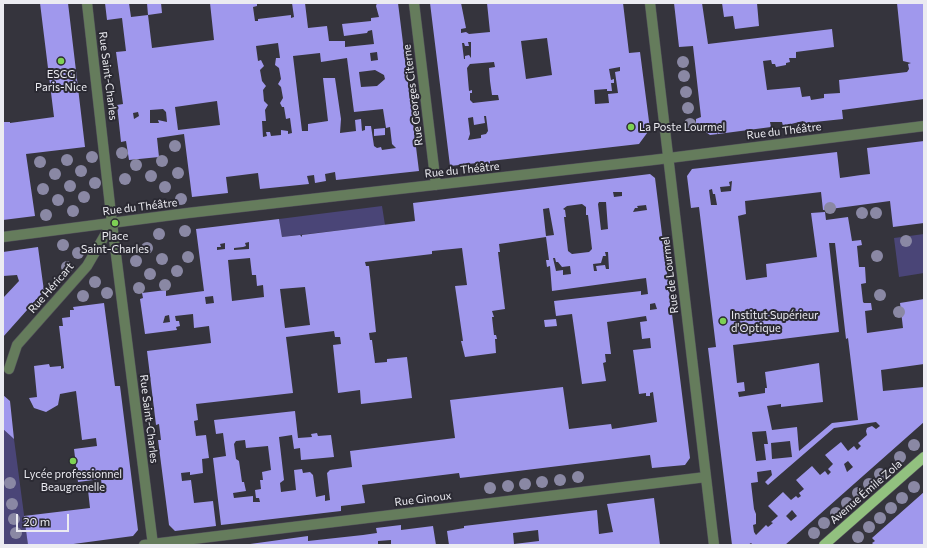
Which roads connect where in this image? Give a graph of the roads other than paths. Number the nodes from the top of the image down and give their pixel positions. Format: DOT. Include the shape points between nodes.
graph roads {
  1 [pos="87,3"];
  2 [pos="414,3"];
  3 [pos="650,3"];
  4 [pos="924,126"];
  5 [pos="668,158"];
  6 [pos="436,185"];
  7 [pos="112,223"];
  8 [pos="3,237"];
  9 [pos="9,369"];
  10 [pos="924,457"];
  11 [pos="706,477"];
  12 [pos="150,544"];
  13 [pos="714,545"];
  14 [pos="824,545"];
  1 -- 7 [label="street, Rue Saint-Charles" via="106,152"];
  2 -- 6 [label="street, Rue Georges Citerne"];
  3 -- 5 [label="street, Rue de Lourmel"];
  4 -- 5 [label="street, Rue du Théâtre"];
  5 -- 6 [label="street, Rue du Théâtre"];
  5 -- 11 [label="street, Rue de Lourmel"];
  6 -- 7 [label="street, Rue du Théâtre"];
  7 -- 8 [label="street, Rue du Théâtre"];
  7 -- 9 [label="street, Rue Héricart" via="87,266 17,345"];
  7 -- 12 [label="street, Rue Saint-Charles"];
  10 -- 14 [label="main road, Avenue Émile Zola"];
  11 -- 12 [label="street, Rue Ginoux"];
  11 -- 13 [label="street, Rue de Lourmel"];
}
